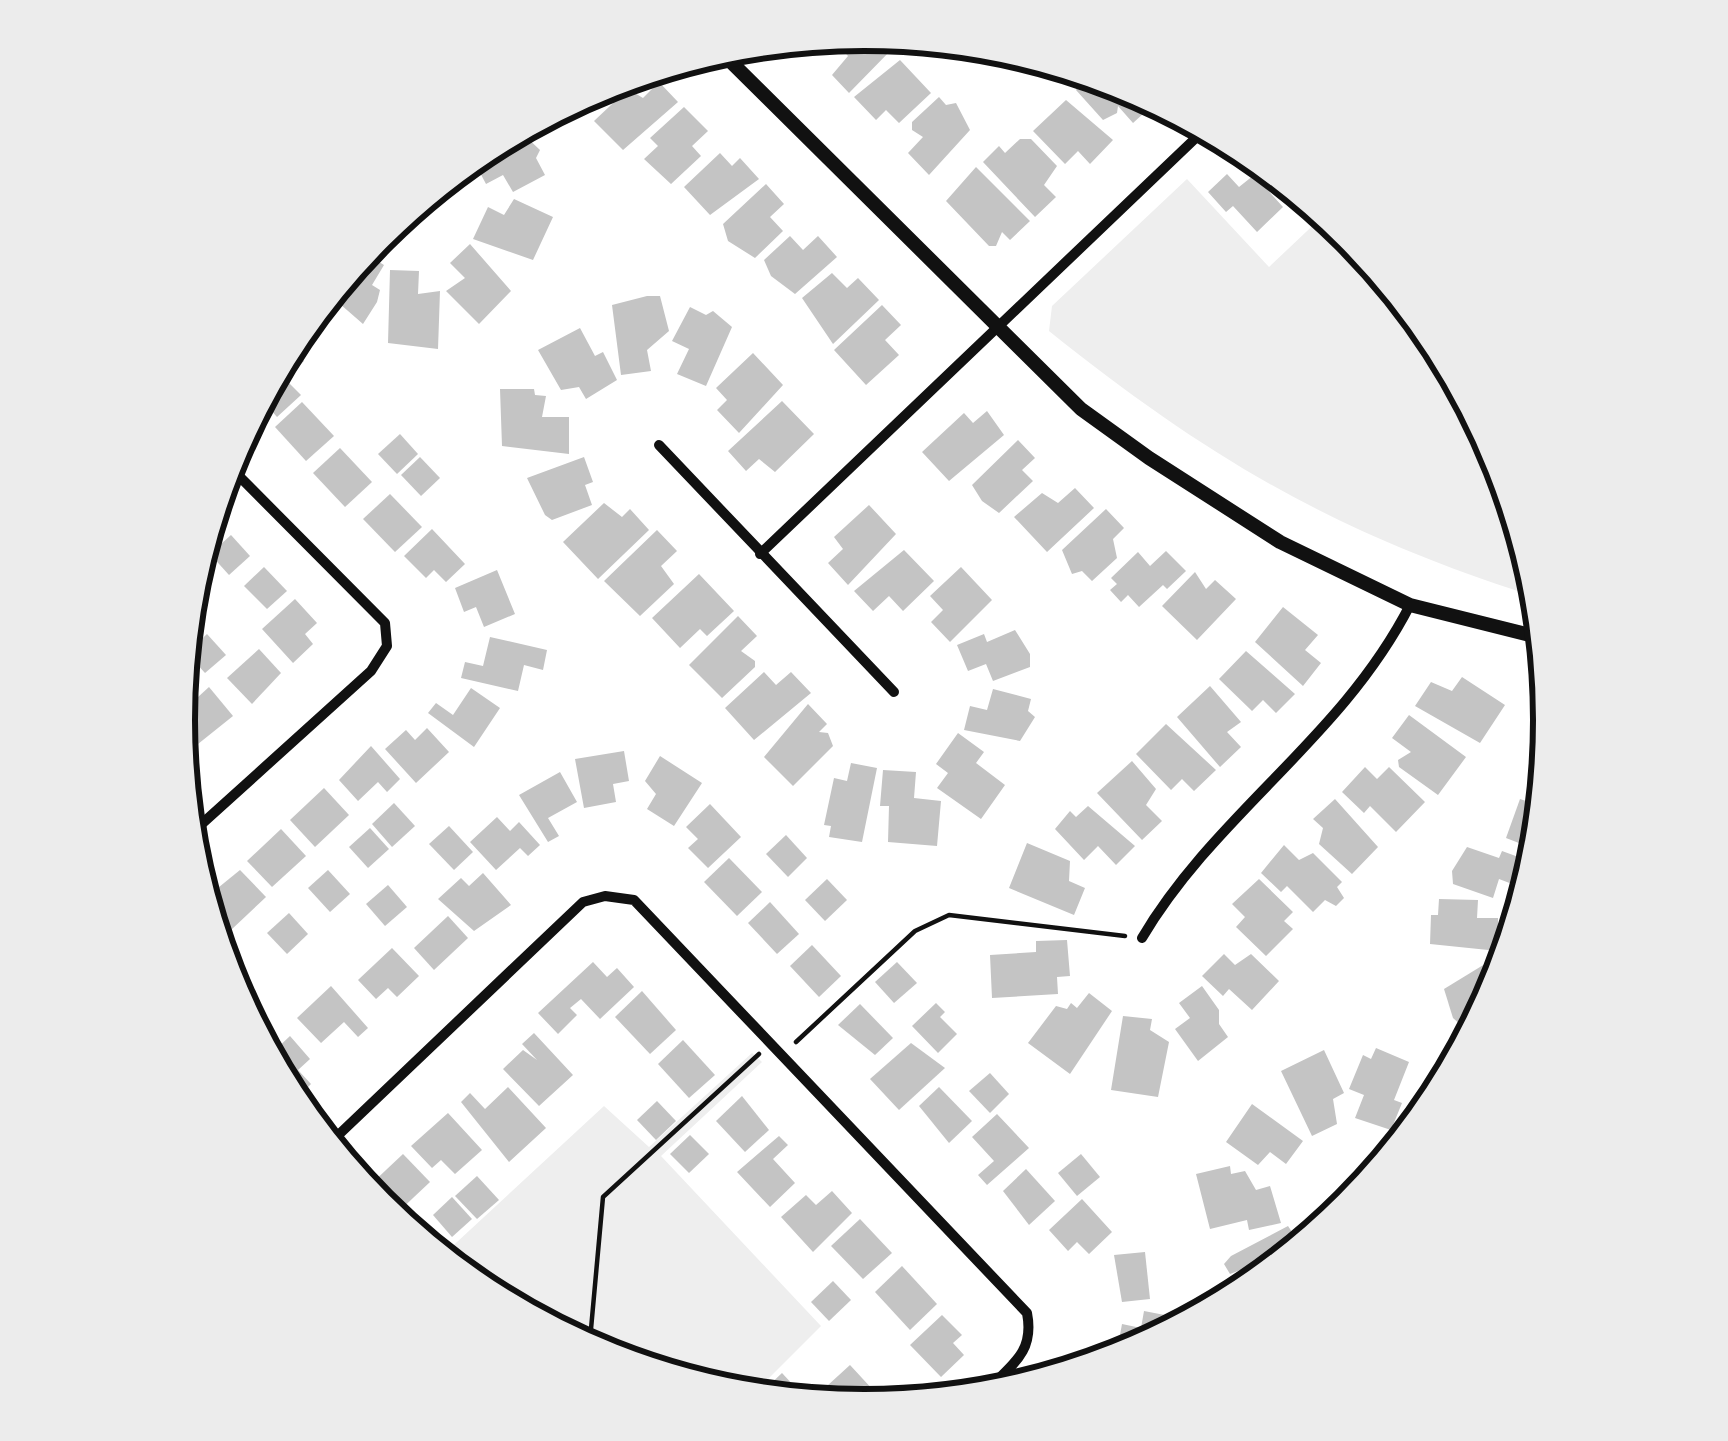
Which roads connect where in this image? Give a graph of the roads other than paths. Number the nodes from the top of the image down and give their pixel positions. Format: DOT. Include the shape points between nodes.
graph roads {
  1 [pos="733,64"];
  2 [pos="1195,139"];
  3 [pos="999,329"];
  4 [pos="659,445"];
  5 [pos="240,477"];
  6 [pos="760,554"];
  7 [pos="1410,605"];
  8 [pos="1528,635"];
  9 [pos="894,692"];
  10 [pos="202,823"];
  11 [pos="1142,938"];
  12 [pos="339,1135"];
  13 [pos="1002,1375"];
  1 -- 3 [label="street"];
  2 -- 3 [label="street"];
  3 -- 6 [label="street"];
  3 -- 7 [label="street" via="1081,409 1214,503"];
  4 -- 6 [label="street"];
  5 -- 10 [label="street" via="385,623 387,646 370,671"];
  6 -- 9 [label="street"];
  7 -- 8 [label="street"];
  7 -- 11 [label="street" via="1342,712 1174,883"];
  12 -- 13 [label="street" via="584,902 634,900 1028,1313 1032,1336"];
}
